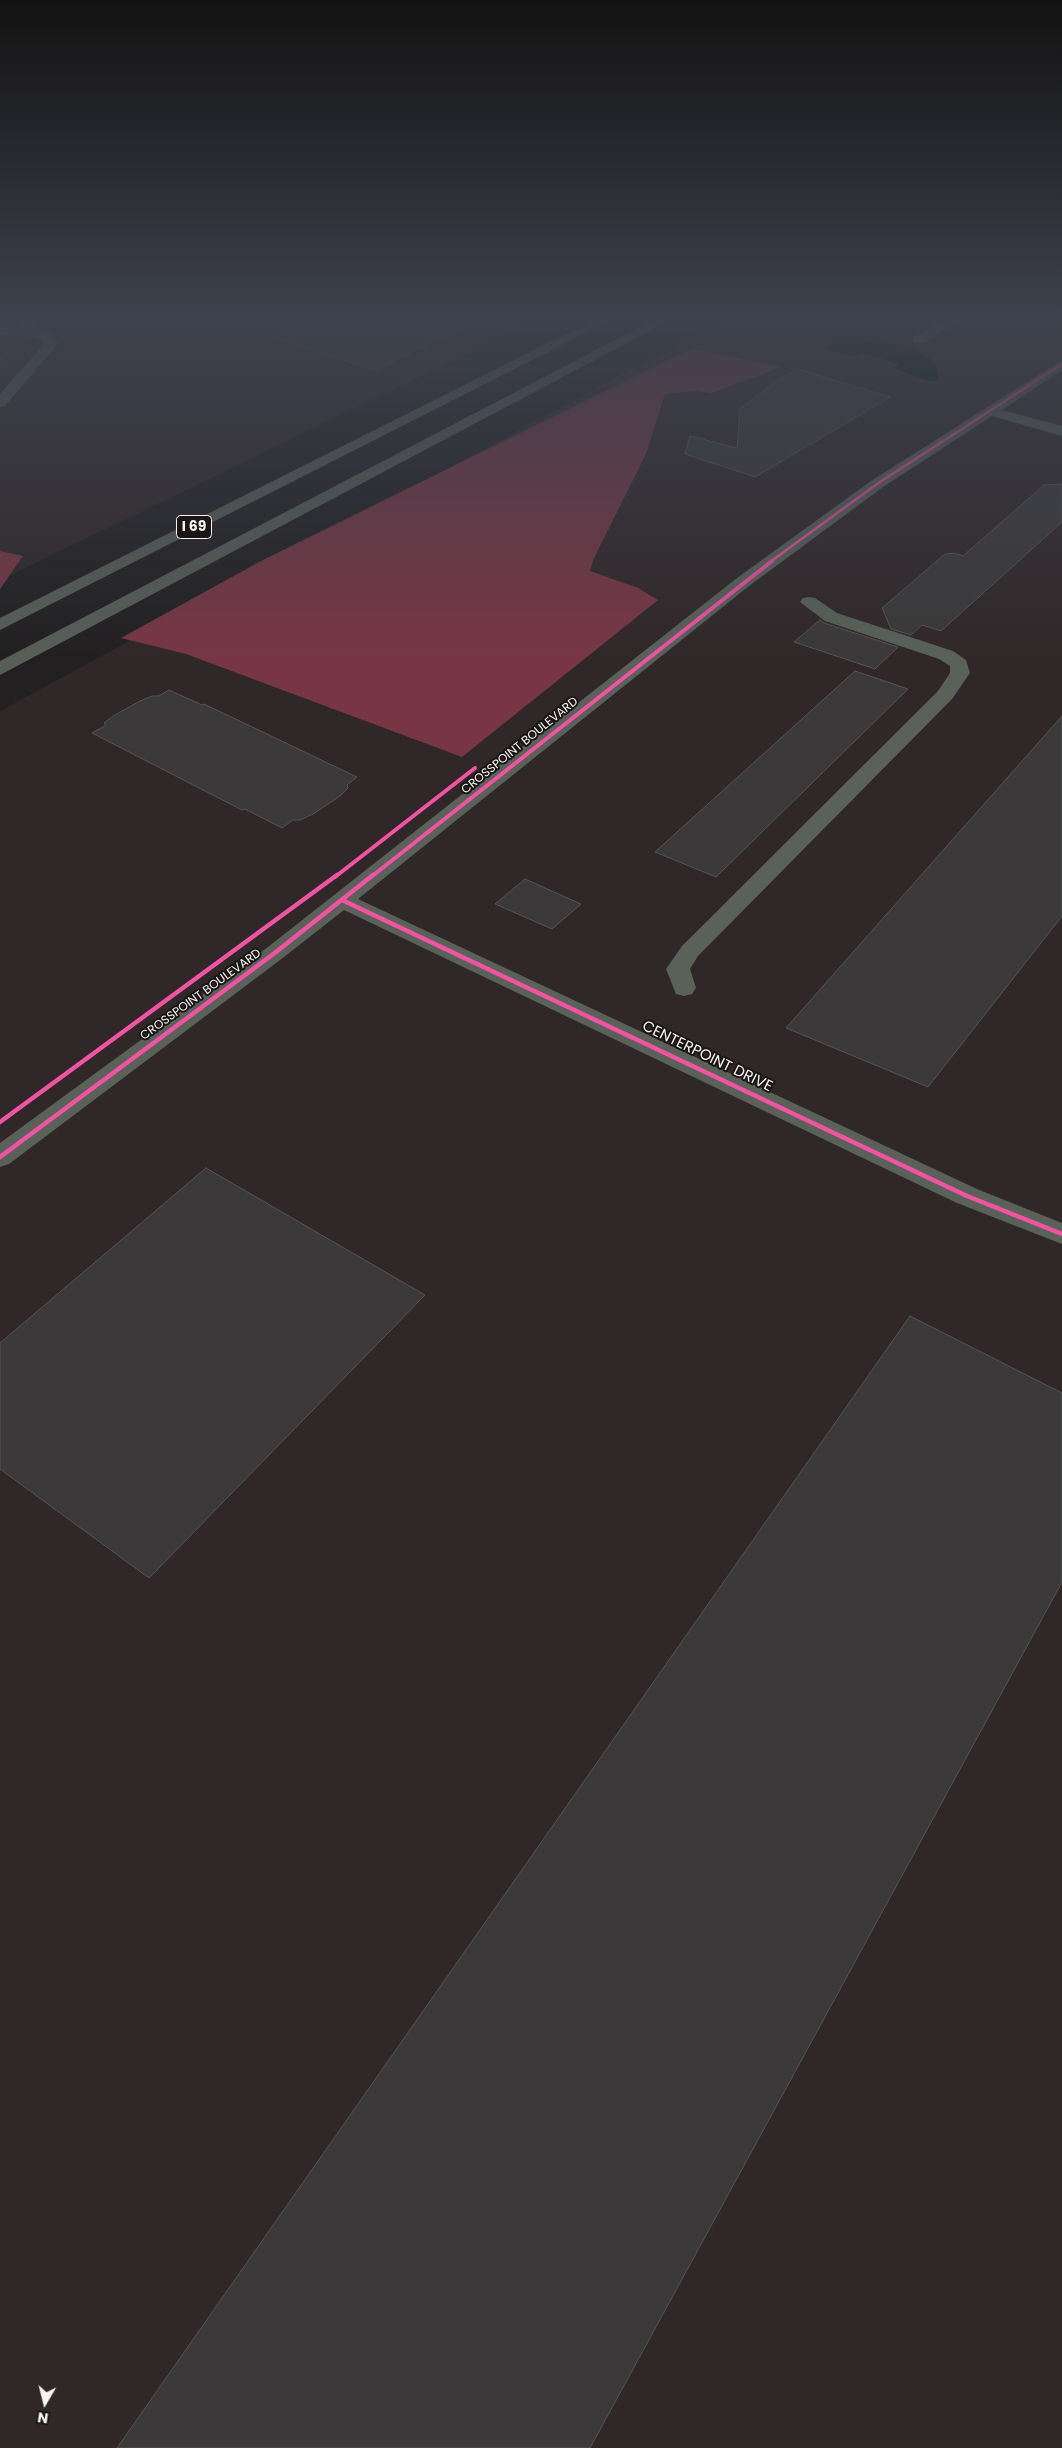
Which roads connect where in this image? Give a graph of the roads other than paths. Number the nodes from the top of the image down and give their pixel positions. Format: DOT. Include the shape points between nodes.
graph roads {
  1 [pos="386,430"];
  2 [pos="454,430"];
  3 [pos="961,430"];
  4 [pos="809,602"];
  5 [pos="0,625"];
  6 [pos="0,669"];
  7 [pos="342,900"];
  8 [pos="684,988"];
  9 [pos="0,1157"];
  10 [pos="1062,1234"];
  1 -- 5 [label="highway, I 69"];
  2 -- 6 [label="highway, I 69"];
  3 -- 7 [label="street, CROSSPOINT BOULEVARD" via="877,484 748,579"];
  4 -- 8 [label="street" via="831,617 946,655 960,664 960,673 946,695 690,951 678,969"];
  7 -- 9 [label="street, CROSSPOINT BOULEVARD"];
  7 -- 10 [label="street, CENTERPOINT DRIVE" via="967,1196"];
}
